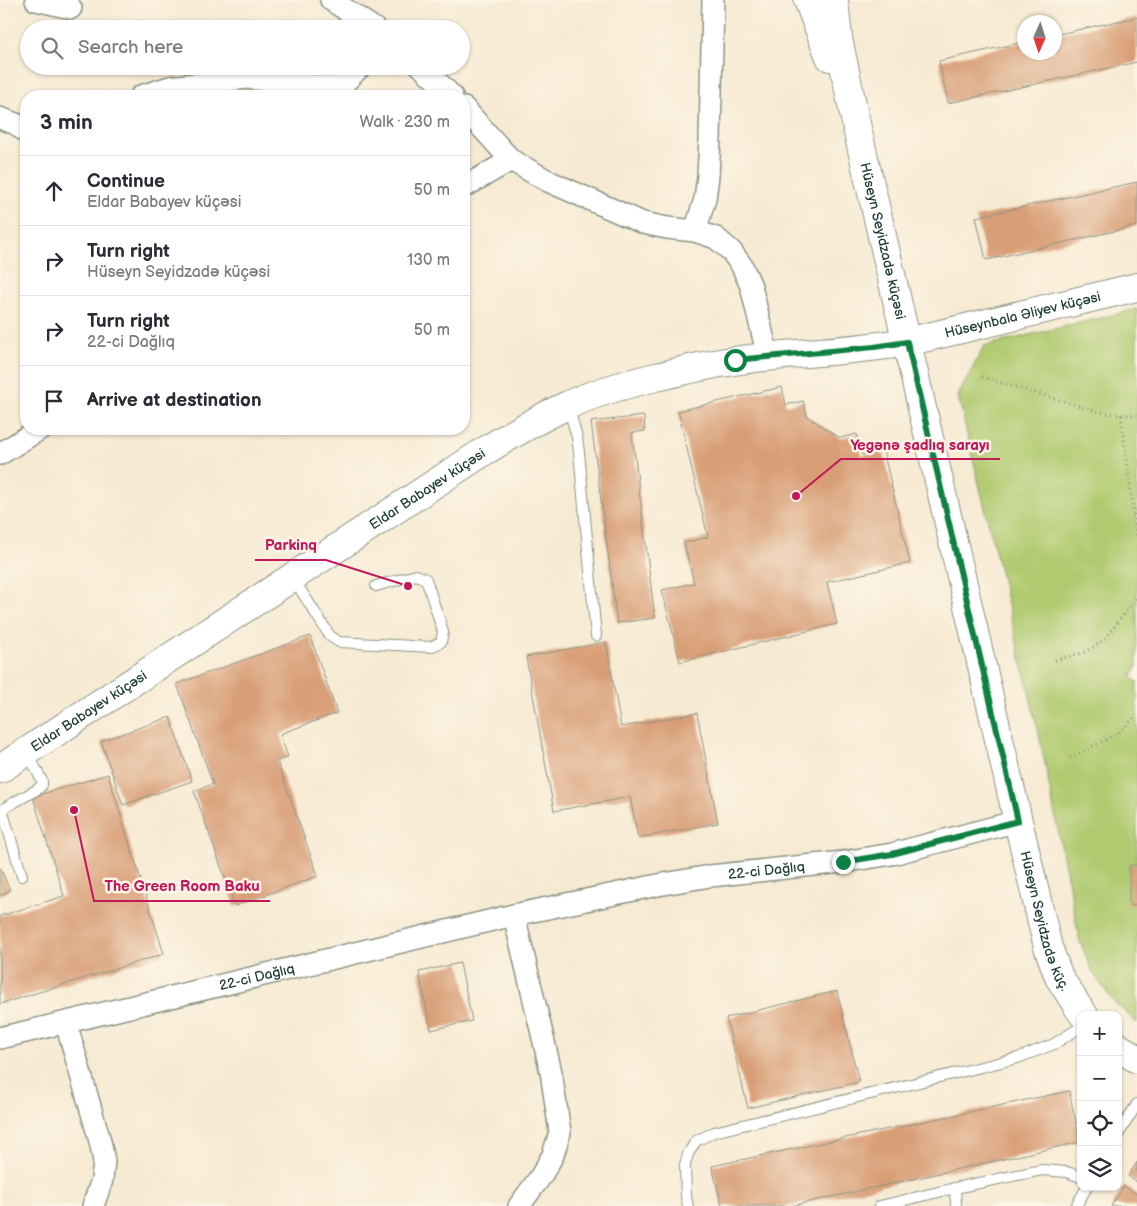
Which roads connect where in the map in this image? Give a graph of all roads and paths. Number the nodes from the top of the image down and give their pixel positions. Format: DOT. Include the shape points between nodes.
graph roads {
  1 [pos="36,0"];
  2 [pos="331,0"];
  3 [pos="712,0"];
  4 [pos="808,0"];
  5 [pos="834,0"];
  6 [pos="848,0"];
  7 [pos="71,8"];
  8 [pos="361,20"];
  9 [pos="352,75"];
  10 [pos="430,75"];
  11 [pos="160,90"];
  12 [pos="322,90"];
  13 [pos="337,90"];
  14 [pos="446,90"];
  15 [pos="470,115"];
  16 [pos="0,118"];
  17 [pos="20,127"];
  18 [pos="857,128"];
  19 [pos="511,160"];
  20 [pos="470,184"];
  21 [pos="694,231"];
  22 [pos="1137,287"];
  23 [pos="907,342"];
  24 [pos="768,357"];
  25 [pos="982,377"];
  26 [pos="568,405"];
  27 [pos="1121,415"];
  28 [pos="1137,415"];
  29 [pos="30,435"];
  30 [pos="0,454"];
  31 [pos="1137,539"];
  32 [pos="293,577"];
  33 [pos="376,586"];
  34 [pos="1137,597"];
  35 [pos="596,636"];
  36 [pos="1055,660"];
  37 [pos="1137,715"];
  38 [pos="28,752"];
  39 [pos="1070,758"];
  40 [pos="0,769"];
  41 [pos="1018,821"];
  42 [pos="22,876"];
  43 [pos="514,915"];
  44 [pos="1081,1011"];
  45 [pos="66,1023"];
  46 [pos="1077,1030"];
  47 [pos="0,1038"];
  48 [pos="1122,1049"];
  49 [pos="1137,1059"];
  50 [pos="1137,1104"];
  51 [pos="1122,1128"];
  52 [pos="1077,1176"];
  53 [pos="955,1188"];
  54 [pos="1085,1191"];
  55 [pos="93,1206"];
  56 [pos="519,1206"];
  57 [pos="688,1206"];
  58 [pos="880,1206"];
  59 [pos="956,1206"];
  60 [pos="1076,1206"];
  1 -- 7 [label="street"];
  2 -- 8 [label="street"];
  3 -- 21 [label="street" via="708,176 705,199"];
  4 -- 18 [label="street"];
  5 -- 18 [label="street" via="838,38"];
  6 -- 18 [label="street"];
  9 -- 13 [label="street"];
  10 -- 14 [label="street"];
  11 -- 12 [label="street" via="247,78"];
  15 -- 19 [label="street"];
  16 -- 17 [label="street"];
  18 -- 23 [label="street, Hüseyn Seyidzadə küçəsi"];
  19 -- 20 [label="street"];
  19 -- 21 [label="street" via="548,181 643,224"];
  21 -- 24 [label="street" via="716,238 742,266 751,286"];
  22 -- 23 [label="street, Hüseynbala Əliyev küçəsi"];
  23 -- 24 [label="street, Eldar Babayev küçəsi"];
  23 -- 41 [label="street, Hüseyn Seyidzadə küçəsi"];
  24 -- 26 [label="street, Eldar Babayev küçəsi" via="684,370 628,384"];
  25 -- 27 [label="path" via="1100,412"];
  26 -- 32 [label="street, Eldar Babayev küçəsi" via="483,452"];
  26 -- 35 [label="lane" via="579,452"];
  27 -- 28 [label="path"];
  27 -- 31 [label="path"];
  29 -- 30 [label="street"];
  32 -- 33 [label="lane" via="330,636 339,642 431,647 441,642 443,632 426,578 416,575"];
  32 -- 38 [label="street, Eldar Babayev küçəsi"];
  34 -- 36 [label="path" via="1104,640 1086,652"];
  37 -- 39 [label="path" via="1117,734"];
  38 -- 40 [label="street, Eldar Babayev küçəsi"];
  38 -- 42 [label="lane" via="42,785 3,811"];
  41 -- 43 [label="street, 22-ci Dağlıq" via="892,854 710,876"];
  41 -- 44 [label="street, Hüseyn Seyidzadə küç." via="1048,947 1059,977"];
  43 -- 45 [label="street, 22-ci Dağlıq"];
  43 -- 56 [label="street" via="551,1072 560,1132 553,1155"];
  45 -- 47 [label="street, 22-ci Dağlıq"];
  45 -- 55 [label="street" via="104,1161 102,1180"];
  46 -- 57 [label="lane" via="1054,1044 1018,1058 714,1132 696,1141 688,1154 685,1165"];
  48 -- 49 [label="street"];
  50 -- 51 [label="lane"];
  52 -- 53 [label="lane" via="1042,1170"];
  53 -- 58 [label="lane"];
  53 -- 59 [label="lane"];
  54 -- 60 [label="lane"];
}
